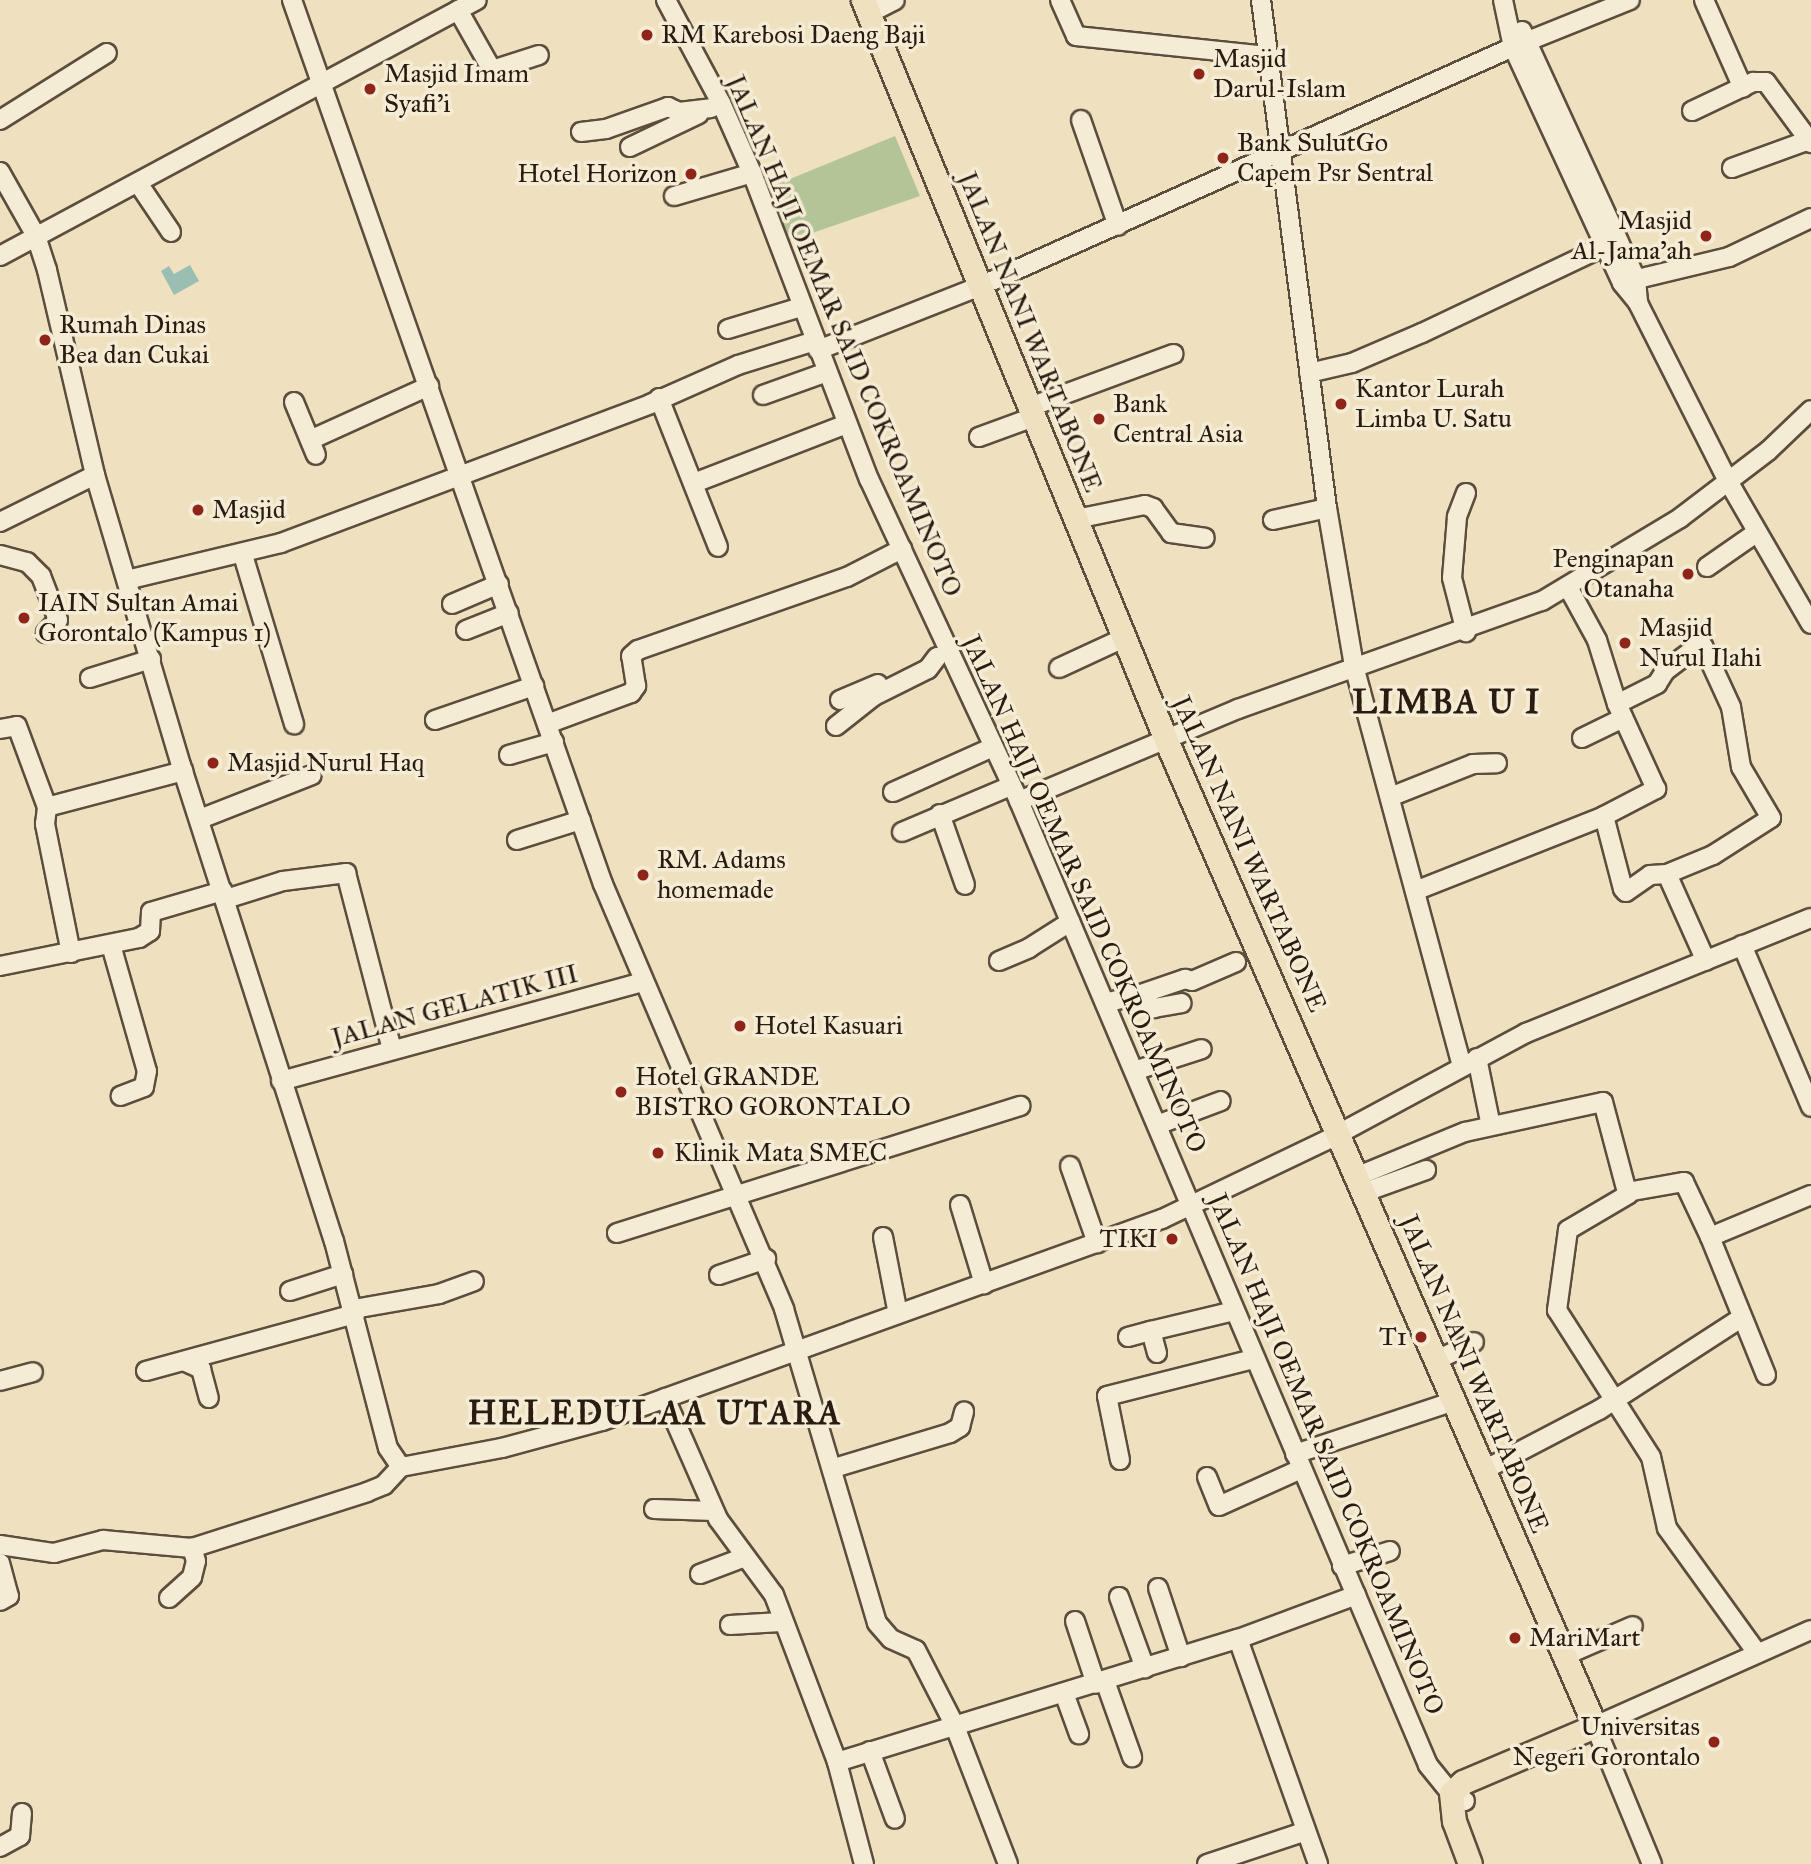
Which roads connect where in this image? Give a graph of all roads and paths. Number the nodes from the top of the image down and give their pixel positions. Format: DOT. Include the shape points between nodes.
graph roads {
  1 [pos="292,0"];
  2 [pos="477,0"];
  3 [pos="666,0"];
  4 [pos="895,0"];
  5 [pos="1060,0"];
  6 [pos="1261,0"];
  7 [pos="1630,0"];
  8 [pos="1704,0"];
  9 [pos="1505,6"];
  10 [pos="865,7"];
  11 [pos="458,10"];
  12 [pos="1521,44"];
  13 [pos="107,54"];
  14 [pos="539,55"];
  15 [pos="1267,56"];
  16 [pos="321,81"];
  17 [pos="1743,88"];
  18 [pos="716,106"];
  19 [pos="1692,111"];
  20 [pos="0,120"];
  21 [pos="1081,120"];
  22 [pos="581,132"];
  23 [pos="1810,141"];
  24 [pos="630,147"];
  25 [pos="1280,152"];
  26 [pos="1732,168"];
  27 [pos="0,172"];
  28 [pos="752,173"];
  29 [pos="138,183"];
  30 [pos="674,196"];
  31 [pos="1811,218"];
  32 [pos="1118,226"];
  33 [pos="171,232"];
  34 [pos="36,236"];
  35 [pos="1611,243"];
  36 [pos="0,256"];
  37 [pos="1629,281"];
  38 [pos="978,287"];
  39 [pos="802,307"];
  40 [pos="728,329"];
  41 [pos="817,346"];
  42 [pos="1172,354"];
  43 [pos="827,372"];
  44 [pos="1309,373"];
  45 [pos="429,386"];
  46 [pos="763,395"];
  47 [pos="659,398"];
  48 [pos="294,401"];
  49 [pos="1811,410"];
  50 [pos="1032,412"];
  51 [pos="847,424"];
  52 [pos="979,437"];
  53 [pos="95,475"];
  54 [pos="459,475"];
  55 [pos="1728,481"];
  56 [pos="694,483"];
  57 [pos="1466,493"];
  58 [pos="1327,508"];
  59 [pos="1076,519"];
  60 [pos="1273,520"];
  61 [pos="0,522"];
  62 [pos="1756,533"];
  63 [pos="1205,538"];
  64 [pos="718,547"];
  65 [pos="902,549"];
  66 [pos="0,555"];
  67 [pos="243,555"];
  68 [pos="1707,567"];
  69 [pos="127,580"];
  70 [pos="499,584"];
  71 [pos="1568,587"];
  72 [pos="452,604"];
  73 [pos="509,613"];
  74 [pos="1811,624"];
  75 [pos="466,630"];
  76 [pos="1466,632"];
  77 [pos="46,633"];
  78 [pos="1126,637"];
  79 [pos="942,654"];
  80 [pos="151,659"];
  81 [pos="1354,666"];
  82 [pos="1059,667"];
  83 [pos="90,678"];
  84 [pos="534,686"];
  85 [pos="840,700"];
  86 [pos="1620,711"];
  87 [pos="435,720"];
  88 [pos="294,724"];
  89 [pos="547,724"];
  90 [pos="836,726"];
  91 [pos="0,729"];
  92 [pos="1582,738"];
  93 [pos="1166,740"];
  94 [pos="554,742"];
  95 [pos="993,747"];
  96 [pos="509,755"];
  97 [pos="1497,763"];
  98 [pos="183,771"];
  99 [pos="312,775"];
  100 [pos="893,792"];
  101 [pos="1015,794"];
  102 [pos="1390,797"];
  103 [pos="47,807"];
  104 [pos="940,814"];
  105 [pos="1604,816"];
  106 [pos="200,819"];
  107 [pos="581,820"];
  108 [pos="902,832"];
  109 [pos="517,840"];
  110 [pos="1667,874"];
  111 [pos="965,885"];
  112 [pos="1415,891"];
  113 [pos="224,895"];
  114 [pos="1811,918"];
  115 [pos="1070,922"];
  116 [pos="111,945"];
  117 [pos="1742,945"];
  118 [pos="71,953"];
  119 [pos="999,961"];
  120 [pos="1706,961"];
  121 [pos="1236,962"];
  122 [pos="0,965"];
  123 [pos="642,982"];
  124 [pos="1138,995"];
  125 [pos="1105,1003"];
  126 [pos="1182,1003"];
  127 [pos="1202,1049"];
  128 [pos="392,1050"];
  129 [pos="1470,1061"];
  130 [pos="1134,1072"];
  131 [pos="281,1081"];
  132 [pos="121,1096"];
  133 [pos="1221,1101"];
  134 [pos="1020,1105"];
  135 [pos="1811,1107"];
  136 [pos="1157,1125"];
  137 [pos="1491,1126"];
  138 [pos="1339,1134"];
  139 [pos="1070,1166"];
  140 [pos="1426,1171"];
  141 [pos="1362,1184"];
  142 [pos="738,1194"];
  143 [pos="1629,1194"];
  144 [pos="1811,1195"];
  145 [pos="960,1205"];
  146 [pos="1194,1206"];
  147 [pos="617,1233"];
  148 [pos="883,1237"];
  149 [pos="1710,1237"];
  150 [pos="1097,1244"];
  151 [pos="766,1259"];
  152 [pos="344,1274"];
  153 [pos="719,1275"];
  154 [pos="474,1281"];
  155 [pos="984,1284"];
  156 [pos="290,1291"];
  157 [pos="354,1311"];
  158 [pos="1234,1311"];
  159 [pos="898,1314"];
  160 [pos="1741,1318"];
  161 [pos="1151,1331"];
  162 [pos="1128,1337"];
  163 [pos="1474,1342"];
  164 [pos="797,1348"];
  165 [pos="1157,1353"];
  166 [pos="1253,1359"];
  167 [pos="1437,1360"];
  168 [pos="186,1362"];
  169 [pos="146,1371"];
  170 [pos="33,1372"];
  171 [pos="1766,1375"];
  172 [pos="0,1381"];
  173 [pos="209,1398"];
  174 [pos="665,1398"];
  175 [pos="1615,1399"];
  176 [pos="1454,1401"];
  177 [pos="964,1412"];
  178 [pos="1120,1460"];
  179 [pos="1298,1462"];
  180 [pos="401,1467"];
  181 [pos="834,1468"];
  182 [pos="1484,1469"];
  183 [pos="1207,1477"];
  184 [pos="654,1509"];
  185 [pos="714,1511"];
  186 [pos="0,1545"];
  187 [pos="192,1548"];
  188 [pos="1390,1551"];
  189 [pos="745,1557"];
  190 [pos="0,1563"];
  191 [pos="1342,1566"];
  192 [pos="700,1574"];
  193 [pos="1158,1588"];
  194 [pos="1356,1595"];
  195 [pos="1119,1597"];
  196 [pos="169,1598"];
  197 [pos="2,1600"];
  198 [pos="1075,1621"];
  199 [pos="781,1622"];
  200 [pos="730,1625"];
  201 [pos="1633,1626"];
  202 [pos="1811,1630"];
  203 [pos="1238,1639"];
  204 [pos="1757,1653"];
  205 [pos="1181,1657"];
  206 [pos="1564,1657"];
  207 [pos="1145,1668"];
  208 [pos="1100,1682"];
  209 [pos="1064,1693"];
  210 [pos="954,1724"];
  211 [pos="1594,1726"];
  212 [pos="1079,1734"];
  213 [pos="870,1751"];
  214 [pos="1132,1758"];
  215 [pos="837,1762"];
  216 [pos="1460,1792"];
  217 [pos="22,1813"];
  218 [pos="895,1819"];
  219 [pos="1306,1831"];
  220 [pos="0,1847"];
  221 [pos="864,1864"];
  222 [pos="1008,1864"];
  223 [pos="1207,1864"];
  224 [pos="1318,1864"];
  225 [pos="1470,1864"];
  226 [pos="1486,1864"];
  227 [pos="1652,1864"];
  1 -- 16 [label="street"];
  2 -- 11 [label="street"];
  3 -- 18 [label="street, JALAN HAJI OEMAR SAID COKROAMINOTO"];
  4 -- 10 [label="street"];
  5 -- 15 [label="street" via="1076,36"];
  6 -- 15 [label="street"];
  7 -- 12 [label="street"];
  8 -- 17 [label="street"];
  9 -- 12 [label="street"];
  10 -- 38 [label="main road, JALAN NANI WARTABONE"];
  11 -- 14 [label="street" via="492,70"];
  11 -- 16 [label="street"];
  12 -- 25 [label="street"];
  12 -- 35 [label="street"];
  13 -- 20 [label="street"];
  15 -- 25 [label="street"];
  16 -- 29 [label="street"];
  16 -- 45 [label="street"];
  17 -- 19 [label="street"];
  17 -- 23 [label="street" via="1766,82"];
  18 -- 22 [label="street" via="679,112 668,107 606,129"];
  18 -- 24 [label="street"];
  18 -- 28 [label="street, JALAN HAJI OEMAR SAID COKROAMINOTO"];
  21 -- 32 [label="street"];
  23 -- 26 [label="street"];
  25 -- 32 [label="street"];
  25 -- 44 [label="street"];
  27 -- 34 [label="street"];
  28 -- 30 [label="street"];
  28 -- 39 [label="street, JALAN HAJI OEMAR SAID COKROAMINOTO"];
  29 -- 33 [label="street"];
  29 -- 34 [label="street"];
  31 -- 37 [label="street" via="1729,257"];
  32 -- 38 [label="street"];
  34 -- 36 [label="street"];
  34 -- 53 [label="street"];
  35 -- 37 [label="street"];
  35 -- 44 [label="street" via="1422,333 1352,363"];
  37 -- 55 [label="street"];
  38 -- 41 [label="street"];
  38 -- 50 [label="main road, JALAN NANI WARTABONE"];
  39 -- 40 [label="street"];
  39 -- 41 [label="street, JALAN HAJI OEMAR SAID COKROAMINOTO"];
  41 -- 43 [label="street, JALAN HAJI OEMAR SAID COKROAMINOTO"];
  41 -- 47 [label="street" via="738,365"];
  42 -- 50 [label="street"];
  43 -- 46 [label="street"];
  43 -- 51 [label="street, JALAN HAJI OEMAR SAID COKROAMINOTO"];
  44 -- 58 [label="street"];
  45 -- 48 [label="street" via="313,448"];
  45 -- 54 [label="street"];
  47 -- 54 [label="street"];
  47 -- 56 [label="street"];
  49 -- 55 [label="street"];
  50 -- 52 [label="street"];
  50 -- 59 [label="main road, JALAN NANI WARTABONE"];
  51 -- 56 [label="street"];
  51 -- 65 [label="street, JALAN HAJI OEMAR SAID COKROAMINOTO"];
  53 -- 61 [label="street"];
  53 -- 69 [label="street"];
  54 -- 67 [label="street"];
  54 -- 70 [label="street"];
  55 -- 62 [label="street"];
  55 -- 71 [label="street" via="1651,539"];
  56 -- 64 [label="street"];
  57 -- 76 [label="street" via="1457,517 1452,578"];
  58 -- 60 [label="street"];
  58 -- 81 [label="street"];
  59 -- 63 [label="street" via="1145,505 1153,508 1171,533"];
  59 -- 78 [label="main road, JALAN NANI WARTABONE"];
  62 -- 68 [label="street"];
  62 -- 74 [label="street"];
  65 -- 79 [label="street, JALAN HAJI OEMAR SAID COKROAMINOTO"];
  65 -- 89 [label="street" via="847,577 638,650 631,656 636,686 631,693"];
  66 -- 77 [label="street" via="27,562 41,576 58,620"];
  67 -- 69 [label="street"];
  67 -- 88 [label="street"];
  69 -- 80 [label="street"];
  70 -- 72 [label="street"];
  70 -- 73 [label="street"];
  71 -- 76 [label="street"];
  71 -- 86 [label="street" via="1597,640"];
  73 -- 75 [label="street"];
  73 -- 84 [label="street"];
  76 -- 81 [label="street"];
  78 -- 82 [label="street"];
  78 -- 93 [label="main road, JALAN NANI WARTABONE"];
  79 -- 85 [label="street"];
  79 -- 90 [label="street" via="928,670 874,696"];
  79 -- 95 [label="street, JALAN HAJI OEMAR SAID COKROAMINOTO"];
  80 -- 83 [label="street"];
  80 -- 98 [label="street"];
  81 -- 93 [label="street"];
  81 -- 102 [label="street"];
  84 -- 87 [label="street"];
  84 -- 89 [label="street"];
  86 -- 92 [label="street"];
  86 -- 105 [label="street" via="1656,789"];
  86 -- 110 [label="street" via="1657,684 1665,671 1703,646 1731,708 1741,767 1771,818 1713,855"];
  89 -- 94 [label="street"];
  91 -- 103 [label="street" via="17,726"];
  93 -- 101 [label="street"];
  93 -- 138 [label="main road, JALAN NANI WARTABONE"];
  94 -- 96 [label="street"];
  94 -- 107 [label="street"];
  95 -- 100 [label="street"];
  95 -- 101 [label="street, JALAN HAJI OEMAR SAID COKROAMINOTO"];
  97 -- 102 [label="street" via="1473,764"];
  98 -- 103 [label="street"];
  98 -- 106 [label="street"];
  99 -- 106 [label="street"];
  101 -- 104 [label="street"];
  101 -- 115 [label="street, JALAN HAJI OEMAR SAID COKROAMINOTO"];
  102 -- 112 [label="street"];
  103 -- 118 [label="street" via="47,837"];
  104 -- 108 [label="street"];
  104 -- 111 [label="street"];
  105 -- 110 [label="street" via="1623,889 1631,889 1650,875"];
  105 -- 112 [label="street"];
  106 -- 113 [label="street"];
  107 -- 109 [label="street"];
  107 -- 123 [label="street"];
  110 -- 120 [label="street"];
  112 -- 129 [label="street"];
  113 -- 116 [label="street" via="151,912 148,933"];
  113 -- 128 [label="street" via="293,879 346,873"];
  113 -- 131 [label="street"];
  114 -- 117 [label="street"];
  115 -- 119 [label="street"];
  115 -- 125 [label="street, JALAN HAJI OEMAR SAID COKROAMINOTO"];
  116 -- 118 [label="street"];
  116 -- 132 [label="street" via="147,1071 144,1087"];
  117 -- 120 [label="street"];
  117 -- 135 [label="street"];
  118 -- 122 [label="street"];
  120 -- 129 [label="street" via="1526,1033"];
  121 -- 124 [label="street" via="1192,981 1185,979"];
  123 -- 128 [label="street, JALAN GELATIK III"];
  123 -- 142 [label="street"];
  124 -- 125 [label="street"];
  124 -- 126 [label="street" via="1146,997 1152,1008"];
  125 -- 130 [label="street, JALAN HAJI OEMAR SAID COKROAMINOTO"];
  127 -- 130 [label="street"];
  128 -- 131 [label="street, JALAN GELATIK III"];
  129 -- 137 [label="street"];
  129 -- 138 [label="street"];
  130 -- 136 [label="street, JALAN HAJI OEMAR SAID COKROAMINOTO"];
  131 -- 152 [label="street"];
  133 -- 136 [label="street"];
  134 -- 142 [label="street"];
  136 -- 146 [label="street, JALAN HAJI OEMAR SAID COKROAMINOTO"];
  137 -- 141 [label="street" via="1415,1150"];
  137 -- 143 [label="street" via="1604,1102"];
  138 -- 141 [label="main road, JALAN NANI WARTABONE"];
  138 -- 146 [label="street"];
  139 -- 150 [label="street"];
  140 -- 141 [label="street"];
  141 -- 167 [label="main road, JALAN NANI WARTABONE"];
  142 -- 147 [label="street"];
  142 -- 151 [label="street"];
  143 -- 149 [label="street" via="1684,1182"];
  143 -- 175 [label="street" via="1568,1230 1558,1294 1560,1317"];
  144 -- 149 [label="street"];
  145 -- 155 [label="street"];
  146 -- 150 [label="street"];
  146 -- 158 [label="street, JALAN HAJI OEMAR SAID COKROAMINOTO"];
  148 -- 159 [label="street"];
  149 -- 160 [label="street"];
  150 -- 155 [label="street"];
  151 -- 153 [label="street"];
  151 -- 164 [label="street"];
  152 -- 156 [label="street"];
  152 -- 157 [label="street"];
  154 -- 157 [label="street" via="429,1296"];
  155 -- 159 [label="street"];
  157 -- 168 [label="street"];
  157 -- 180 [label="street" via="386,1441"];
  158 -- 161 [label="street"];
  158 -- 166 [label="street, JALAN HAJI OEMAR SAID COKROAMINOTO"];
  159 -- 164 [label="street"];
  160 -- 171 [label="street"];
  160 -- 175 [label="street"];
  161 -- 162 [label="street"];
  161 -- 165 [label="street"];
  163 -- 167 [label="street"];
  164 -- 174 [label="street"];
  164 -- 181 [label="street"];
  166 -- 178 [label="street" via="1107,1396"];
  166 -- 179 [label="street, JALAN HAJI OEMAR SAID COKROAMINOTO"];
  167 -- 176 [label="main road, JALAN NANI WARTABONE"];
  168 -- 169 [label="street"];
  168 -- 173 [label="street" via="201,1370"];
  170 -- 172 [label="street"];
  174 -- 180 [label="street" via="554,1435"];
  174 -- 185 [label="street"];
  175 -- 182 [label="street"];
  175 -- 204 [label="street" via="1651,1457 1667,1528"];
  176 -- 179 [label="street"];
  176 -- 182 [label="main road, JALAN NANI WARTABONE"];
  177 -- 181 [label="street" via="960,1427 950,1433"];
  179 -- 183 [label="street" via="1219,1506"];
  179 -- 191 [label="street, JALAN HAJI OEMAR SAID COKROAMINOTO"];
  180 -- 187 [label="street" via="384,1485 367,1492"];
  181 -- 210 [label="street" via="877,1623 891,1639 916,1650"];
  182 -- 206 [label="main road, JALAN NANI WARTABONE"];
  184 -- 185 [label="street"];
  185 -- 189 [label="street"];
  186 -- 187 [label="street" via="54,1553 97,1541"];
  187 -- 196 [label="street" via="196,1561 192,1577"];
  188 -- 191 [label="street"];
  189 -- 192 [label="street"];
  189 -- 199 [label="street" via="774,1595"];
  190 -- 197 [label="street" via="9,1592"];
  191 -- 194 [label="street, JALAN HAJI OEMAR SAID COKROAMINOTO"];
  193 -- 205 [label="street"];
  194 -- 203 [label="street"];
  194 -- 216 [label="street, JALAN HAJI OEMAR SAID COKROAMINOTO" via="1428,1765"];
  195 -- 207 [label="street"];
  198 -- 208 [label="street"];
  199 -- 200 [label="street"];
  199 -- 215 [label="street"];
  201 -- 206 [label="street"];
  202 -- 204 [label="street"];
  203 -- 205 [label="street"];
  203 -- 219 [label="street"];
  204 -- 211 [label="street"];
  205 -- 207 [label="street"];
  206 -- 211 [label="main road, JALAN NANI WARTABONE"];
  207 -- 208 [label="street"];
  208 -- 209 [label="street"];
  208 -- 214 [label="street"];
  209 -- 210 [label="street"];
  209 -- 212 [label="street"];
  210 -- 213 [label="street"];
  210 -- 222 [label="street"];
  211 -- 216 [label="main road"];
  211 -- 227 [label="street"];
  213 -- 215 [label="street"];
  213 -- 218 [label="street"];
  215 -- 221 [label="street"];
  216 -- 225 [label="main road" via="1454,1821"];
  216 -- 226 [label="main road"];
  217 -- 220 [label="street" via="20,1836"];
  219 -- 223 [label="street"];
  219 -- 224 [label="street"];
}
